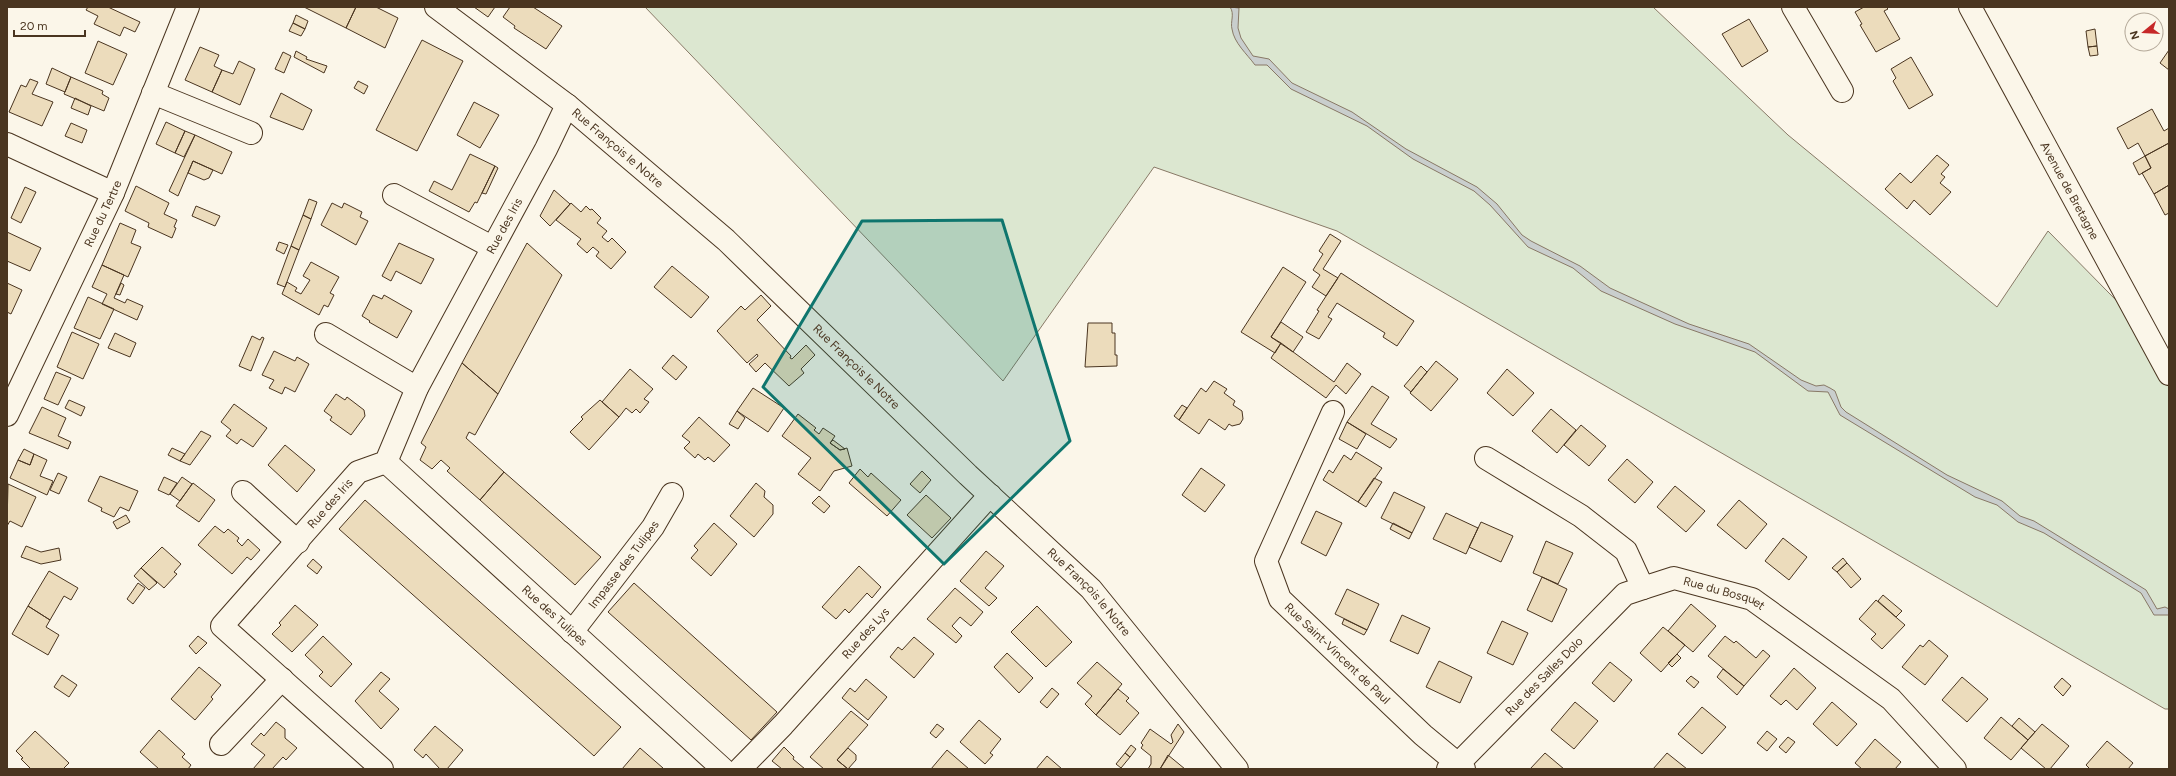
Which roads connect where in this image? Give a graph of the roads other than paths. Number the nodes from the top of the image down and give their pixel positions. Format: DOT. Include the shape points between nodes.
graph roads {
  1 [pos="188,7"];
  2 [pos="436,7"];
  3 [pos="1793,7"];
  4 [pos="1970,7"];
  5 [pos="1842,91"];
  6 [pos="153,93"];
  7 [pos="567,105"];
  8 [pos="251,133"];
  9 [pos="7,144"];
  10 [pos="113,193"];
  11 [pos="394,195"];
  12 [pos="492,247"];
  13 [pos="326,334"];
  14 [pos="2169,374"];
  15 [pos="417,388"];
  16 [pos="1333,412"];
  17 [pos="7,415"];
  18 [pos="1486,458"];
  19 [pos="386,462"];
  20 [pos="243,492"];
  21 [pos="672,494"];
  22 [pos="990,495"];
  23 [pos="298,542"];
  24 [pos="1643,588"];
  25 [pos="572,632"];
  26 [pos="282,679"];
  27 [pos="221,744"];
  28 [pos="1457,767"];
  29 [pos="382,769"];
  30 [pos="723,769"];
  31 [pos="740,769"];
  32 [pos="1237,769"];
  33 [pos="1955,769"];
  1 -- 6 [label="street, Rue du Tertre"];
  2 -- 7 [label="street, Rue François le Notre"];
  3 -- 5 [label="street"];
  4 -- 14 [label="street, Avenue de Bretagne"];
  6 -- 8 [label="street"];
  6 -- 10 [label="street, Rue du Tertre"];
  7 -- 12 [label="street, Rue des Iris" via="546,150"];
  7 -- 22 [label="street, Rue François le Notre" via="726,240"];
  9 -- 10 [label="street"];
  10 -- 17 [label="street, Rue du Tertre"];
  11 -- 12 [label="street"];
  12 -- 15 [label="street, Rue des Iris"];
  13 -- 15 [label="street"];
  15 -- 19 [label="street, Rue des Iris"];
  16 -- 28 [label="street, Rue Saint-Vincent de Paul" via="1266,561 1280,599"];
  18 -- 24 [label="street" via="1581,516 1626,551"];
  19 -- 23 [label="street, Rue des Iris" via="358,472"];
  19 -- 25 [label="street, Rue des Tulipes"];
  20 -- 23 [label="street"];
  21 -- 25 [label="street, Impasse des Tulipes" via="653,527"];
  22 -- 31 [label="street, Rue des Lys" via="783,725"];
  22 -- 32 [label="street, Rue François le Notre" via="1091,589"];
  23 -- 26 [label="street, Rue des Iris" via="222,626"];
  24 -- 28 [label="street, Rue des Salles Dolo" via="1625,594"];
  24 -- 33 [label="street, Rue du Bosquet" via="1674,578 1752,598 1891,699"];
  25 -- 30 [label="street, Rue des Tulipes"];
  26 -- 27 [label="street"];
  26 -- 29 [label="street, Rue des Iris"];
}
